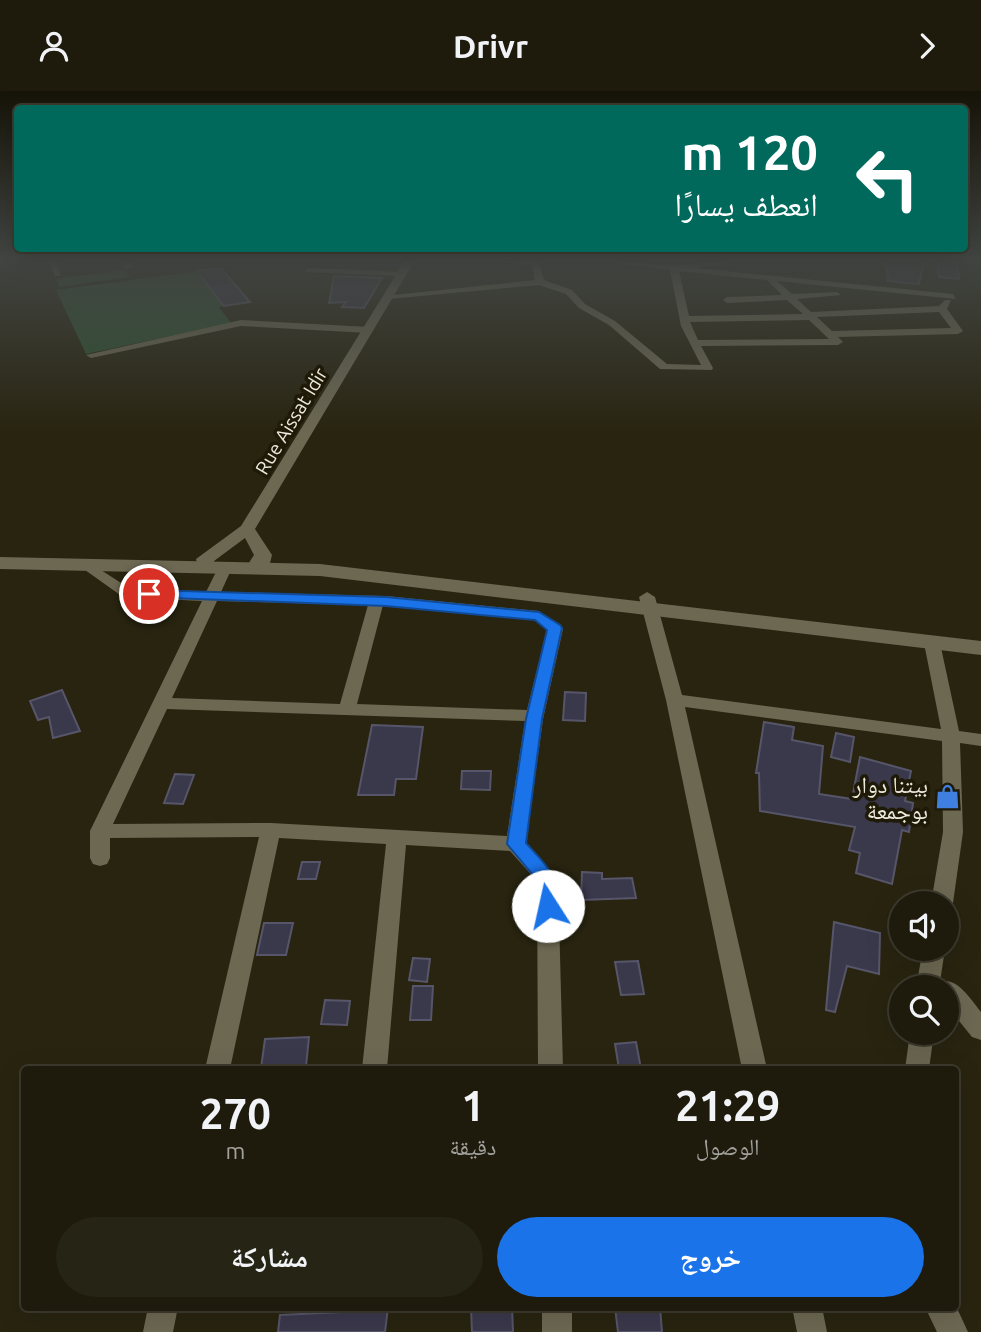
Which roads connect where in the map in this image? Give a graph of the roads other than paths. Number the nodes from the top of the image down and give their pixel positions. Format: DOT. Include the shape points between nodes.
graph roads {
  1 [pos="376,318"];
  2 [pos="603,318"];
  3 [pos="733,318"];
  4 [pos="736,318"];
  5 [pos="812,318"];
  6 [pos="948,318"];
  7 [pos="684,319"];
  8 [pos="369,330"];
  9 [pos="830,334"];
  10 [pos="694,343"];
  11 [pos="91,355"];
  12 [pos="247,529"];
  13 [pos="0,549"];
  14 [pos="258,562"];
  15 [pos="0,563"];
  16 [pos="213,564"];
  17 [pos="90,567"];
  18 [pos="213,594"];
  19 [pos="377,601"];
  20 [pos="648,602"];
  21 [pos="981,633"];
  22 [pos="932,643"];
  23 [pos="981,648"];
  24 [pos="675,700"];
  25 [pos="161,703"];
  26 [pos="347,709"];
  27 [pos="535,716"];
  28 [pos="951,735"];
  29 [pos="981,740"];
  30 [pos="271,830"];
  31 [pos="100,831"];
  32 [pos="397,837"];
  33 [pos="516,844"];
  34 [pos="100,858"];
  35 [pos="944,891"];
  36 [pos="959,1003"];
  37 [pos="981,1029"];
  38 [pos="920,1045"];
  39 [pos="218,1066"];
  40 [pos="373,1066"];
  41 [pos="551,1066"];
  42 [pos="754,1066"];
  43 [pos="917,1066"];
  44 [pos="162,1311"];
  45 [pos="557,1311"];
  46 [pos="808,1311"];
  47 [pos="942,1311"];
  48 [pos="158,1332"];
  49 [pos="557,1332"];
  50 [pos="812,1332"];
  51 [pos="953,1332"];
  1 -- 8 [label="street, Rue Aissat Idir"];
  2 -- 10 [label="street" via="664,367 708,369"];
  3 -- 4 [label="street"];
  3 -- 7 [label="street"];
  5 -- 9 [label="street"];
  6 -- 9 [label="street" via="958,331"];
  7 -- 10 [label="street"];
  8 -- 11 [label="street" via="241,323"];
  8 -- 12 [label="street, Rue Aissat Idir"];
  9 -- 10 [label="street" via="838,342"];
  12 -- 14 [label="street"];
  12 -- 16 [label="street"];
  13 -- 16 [label="main road" via="149,555"];
  14 -- 16 [label="main road"];
  14 -- 20 [label="main road"];
  15 -- 17 [label="main road"];
  16 -- 17 [label="main road"];
  16 -- 18 [label="street"];
  17 -- 18 [label="street" via="128,594"];
  18 -- 19 [label="street"];
  18 -- 25 [label="street"];
  19 -- 26 [label="street"];
  19 -- 27 [label="street" via="539,616 555,628"];
  20 -- 21 [label="main road"];
  20 -- 22 [label="main road"];
  20 -- 24 [label="street"];
  22 -- 23 [label="main road"];
  22 -- 28 [label="street"];
  24 -- 28 [label="street"];
  24 -- 42 [label="street"];
  25 -- 26 [label="street"];
  25 -- 31 [label="street"];
  26 -- 27 [label="street"];
  27 -- 33 [label="street"];
  28 -- 29 [label="street"];
  28 -- 35 [label="street" via="954,832"];
  30 -- 31 [label="street"];
  30 -- 32 [label="street"];
  30 -- 39 [label="street"];
  31 -- 34 [label="street"];
  32 -- 33 [label="street"];
  32 -- 40 [label="street"];
  33 -- 41 [label="street" via="547,879"];
  36 -- 37 [label="street"];
  38 -- 43 [label="street"];
  44 -- 48 [label="street"];
  45 -- 49 [label="street"];
  46 -- 50 [label="street"];
  47 -- 51 [label="street"];
}
